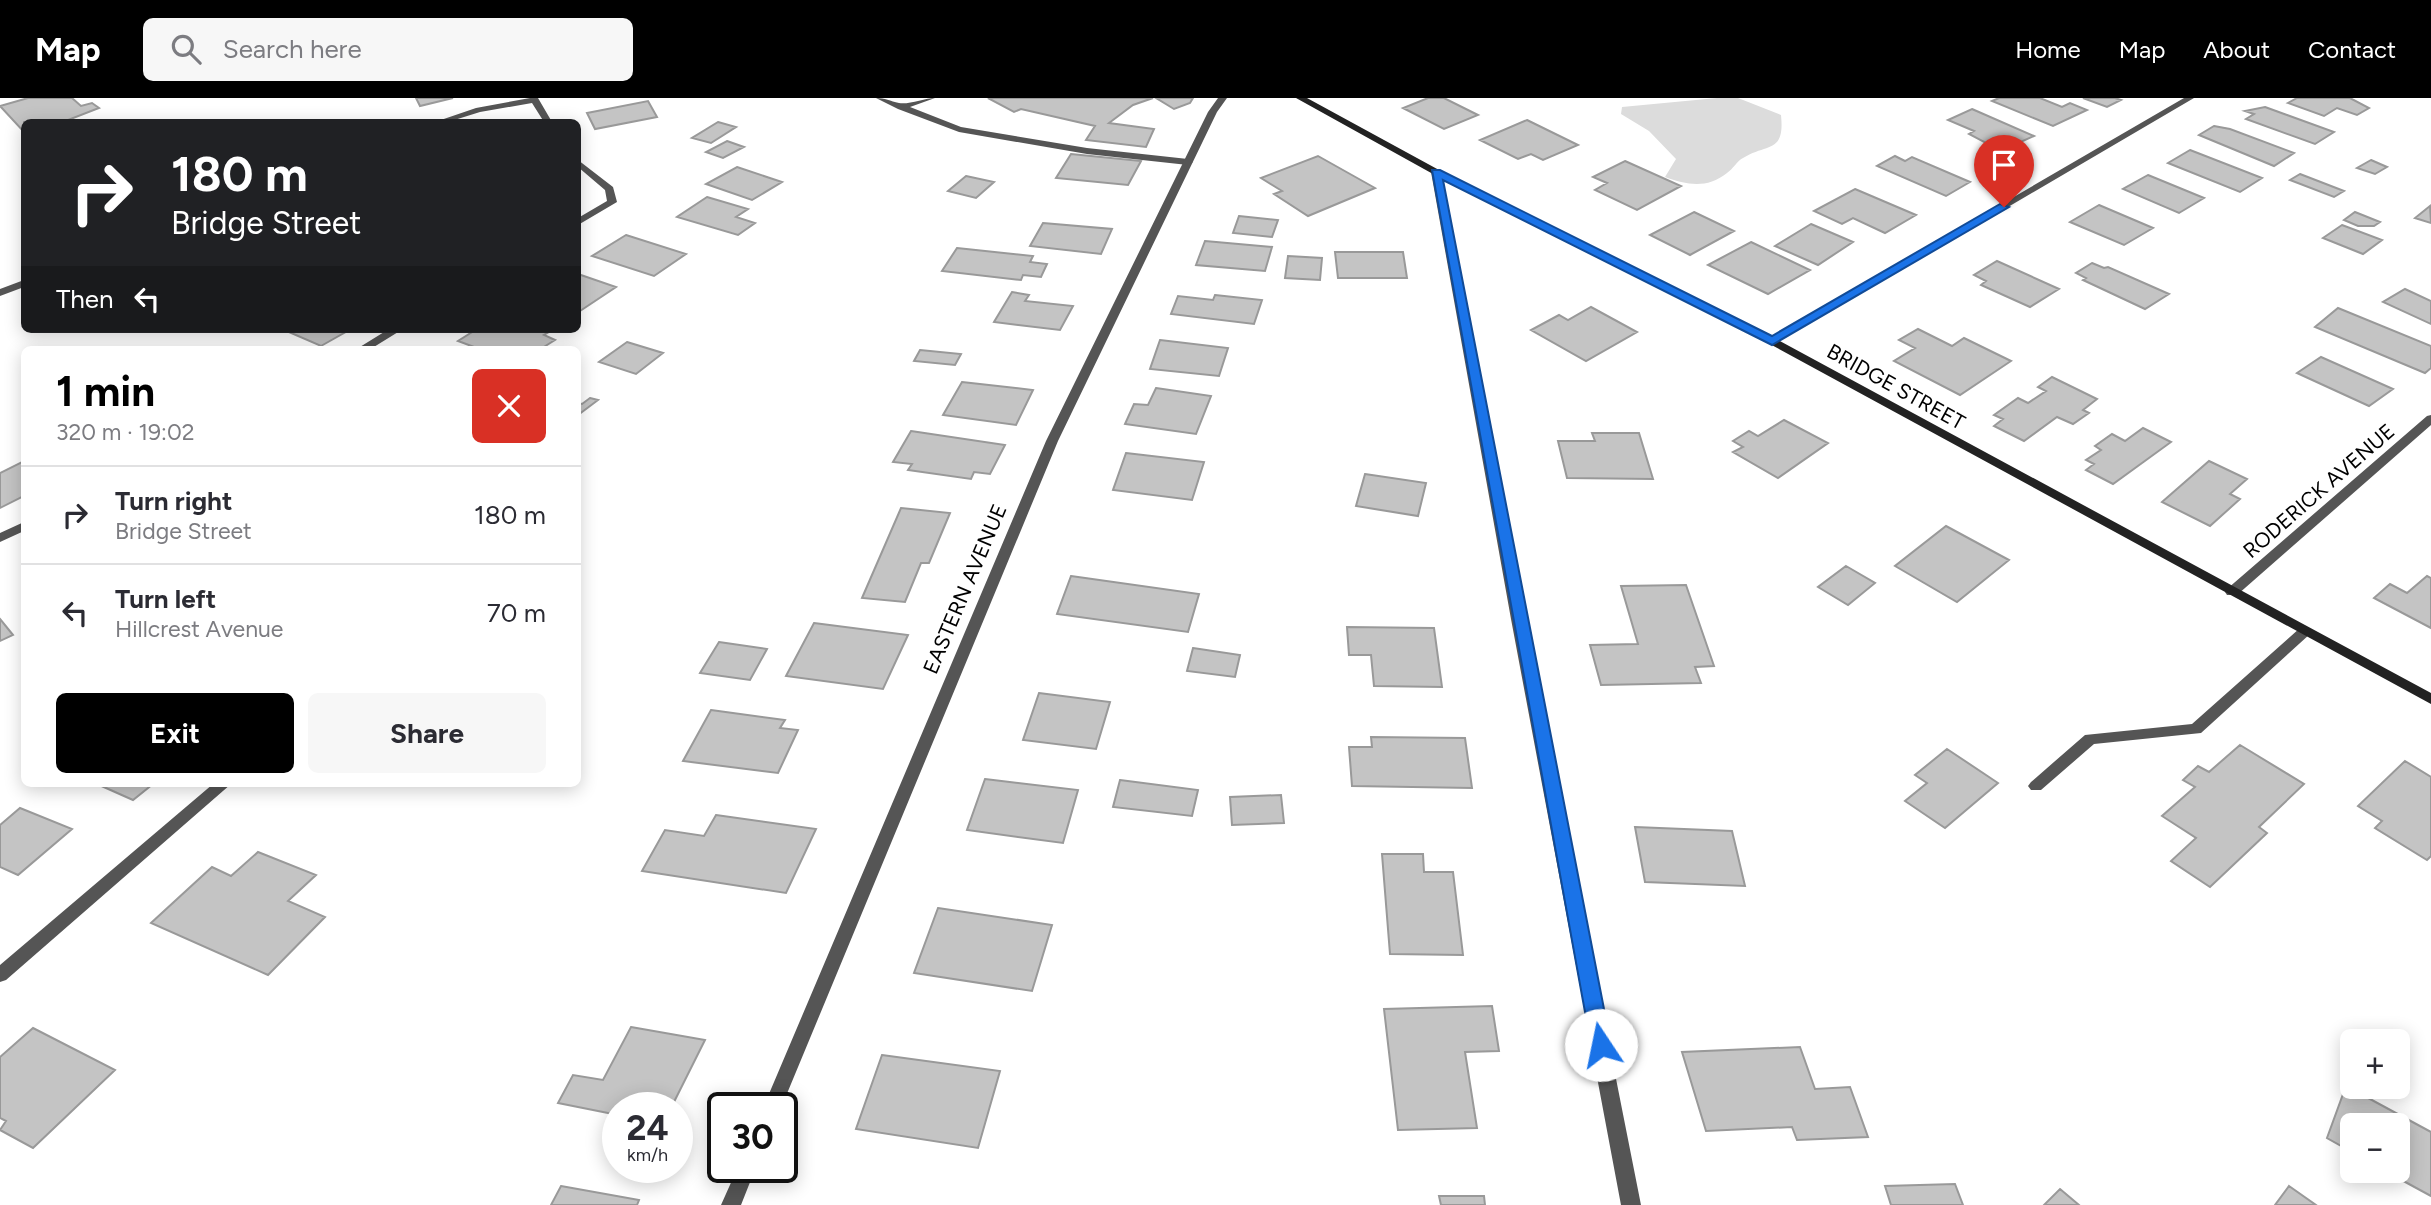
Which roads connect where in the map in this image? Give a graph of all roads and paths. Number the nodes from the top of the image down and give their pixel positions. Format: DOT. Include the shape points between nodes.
graph roads {
  1 [pos="880,98"];
  2 [pos="931,98"];
  3 [pos="1223,98"];
  4 [pos="1300,98"];
  5 [pos="2190,98"];
  6 [pos="534,99"];
  7 [pos="901,107"];
  8 [pos="450,119"];
  9 [pos="546,119"];
  10 [pos="1188,162"];
  11 [pos="581,165"];
  12 [pos="1436,173"];
  13 [pos="581,220"];
  14 [pos="21,284"];
  15 [pos="0,293"];
  16 [pos="390,333"];
  17 [pos="1772,341"];
  18 [pos="368,346"];
  19 [pos="2431,419"];
  20 [pos="21,528"];
  21 [pos="0,538"];
  22 [pos="2232,592"];
  23 [pos="2305,632"];
  24 [pos="2431,699"];
  25 [pos="2036,786"];
  26 [pos="219,787"];
  27 [pos="0,975"];
  28 [pos="779,1092"];
  29 [pos="740,1183"];
  30 [pos="731,1205"];
  31 [pos="1631,1205"];
  1 -- 7 [label="street"];
  2 -- 7 [label="street"];
  3 -- 10 [label="street, EASTERN AVENUE"];
  4 -- 12 [label="main road, BRIDGE STREET"];
  5 -- 17 [label="street"];
  6 -- 8 [label="street"];
  6 -- 9 [label="street"];
  7 -- 10 [label="street" via="959,129 1087,151"];
  10 -- 28 [label="street, EASTERN AVENUE" via="1052,441"];
  11 -- 13 [label="street" via="610,189 612,202"];
  12 -- 17 [label="main road, BRIDGE STREET"];
  12 -- 31 [label="street"];
  14 -- 15 [label="street"];
  16 -- 18 [label="street"];
  17 -- 22 [label="main road, BRIDGE STREET"];
  19 -- 22 [label="street, RODERICK AVENUE"];
  20 -- 21 [label="street"];
  22 -- 23 [label="main road, BRIDGE STREET"];
  23 -- 24 [label="main road, BRIDGE STREET"];
  23 -- 25 [label="street" via="2196,729 2090,738"];
  26 -- 27 [label="street"];
  29 -- 30 [label="street"];
}
